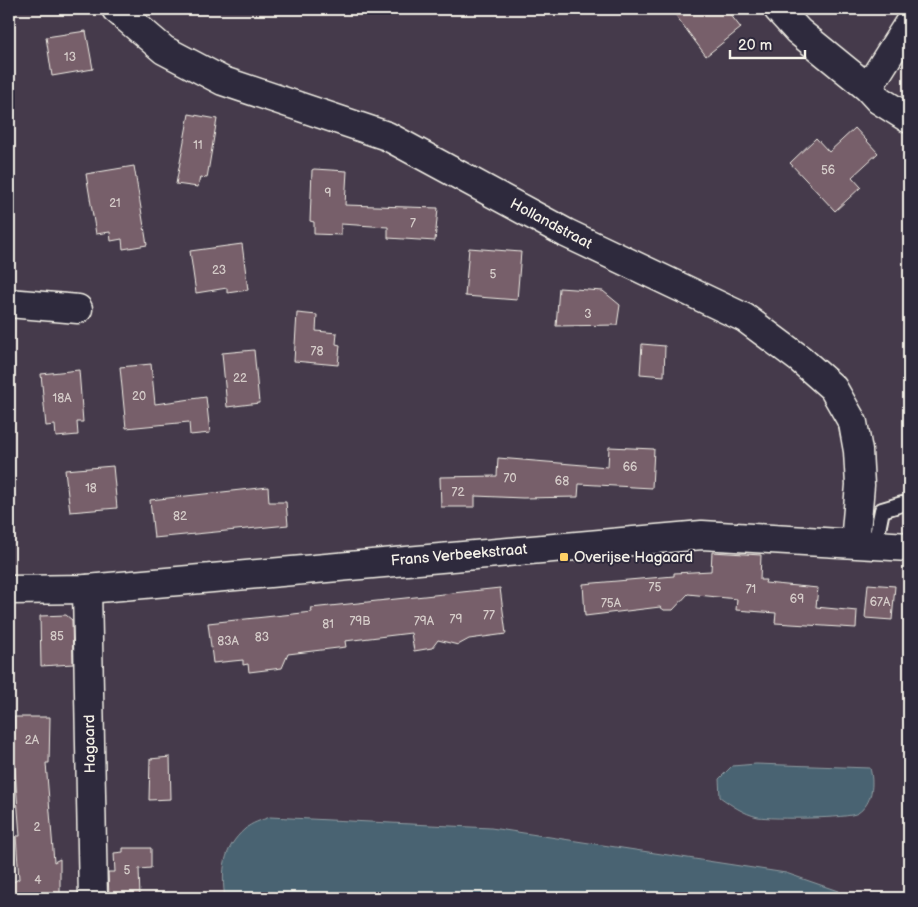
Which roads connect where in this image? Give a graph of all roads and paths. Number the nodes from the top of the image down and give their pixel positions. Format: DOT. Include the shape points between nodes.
graph roads {
  1 [pos="116,9"];
  2 [pos="778,9"];
  3 [pos="909,23"];
  4 [pos="868,88"];
  5 [pos="909,119"];
  6 [pos="9,303"];
  7 [pos="78,309"];
  8 [pos="909,504"];
  9 [pos="865,544"];
  10 [pos="909,547"];
  11 [pos="87,589"];
  12 [pos="9,590"];
  13 [pos="93,898"];
  1 -- 9 [label="street, Hollandstraat" via="164,50 223,81 387,136 566,233 745,318 833,388 852,422 858,451"];
  2 -- 4 [label="street" via="798,31"];
  3 -- 4 [label="street"];
  4 -- 5 [label="street" via="879,100"];
  6 -- 7 [label="street"];
  8 -- 9 [label="lane" via="882,510"];
  9 -- 10 [label="street, Frans Verbeekstraat"];
  9 -- 11 [label="street, Frans Verbeekstraat" via="702,535"];
  11 -- 12 [label="street, Frans Verbeekstraat"];
  11 -- 13 [label="street, Hagaard"];
}
